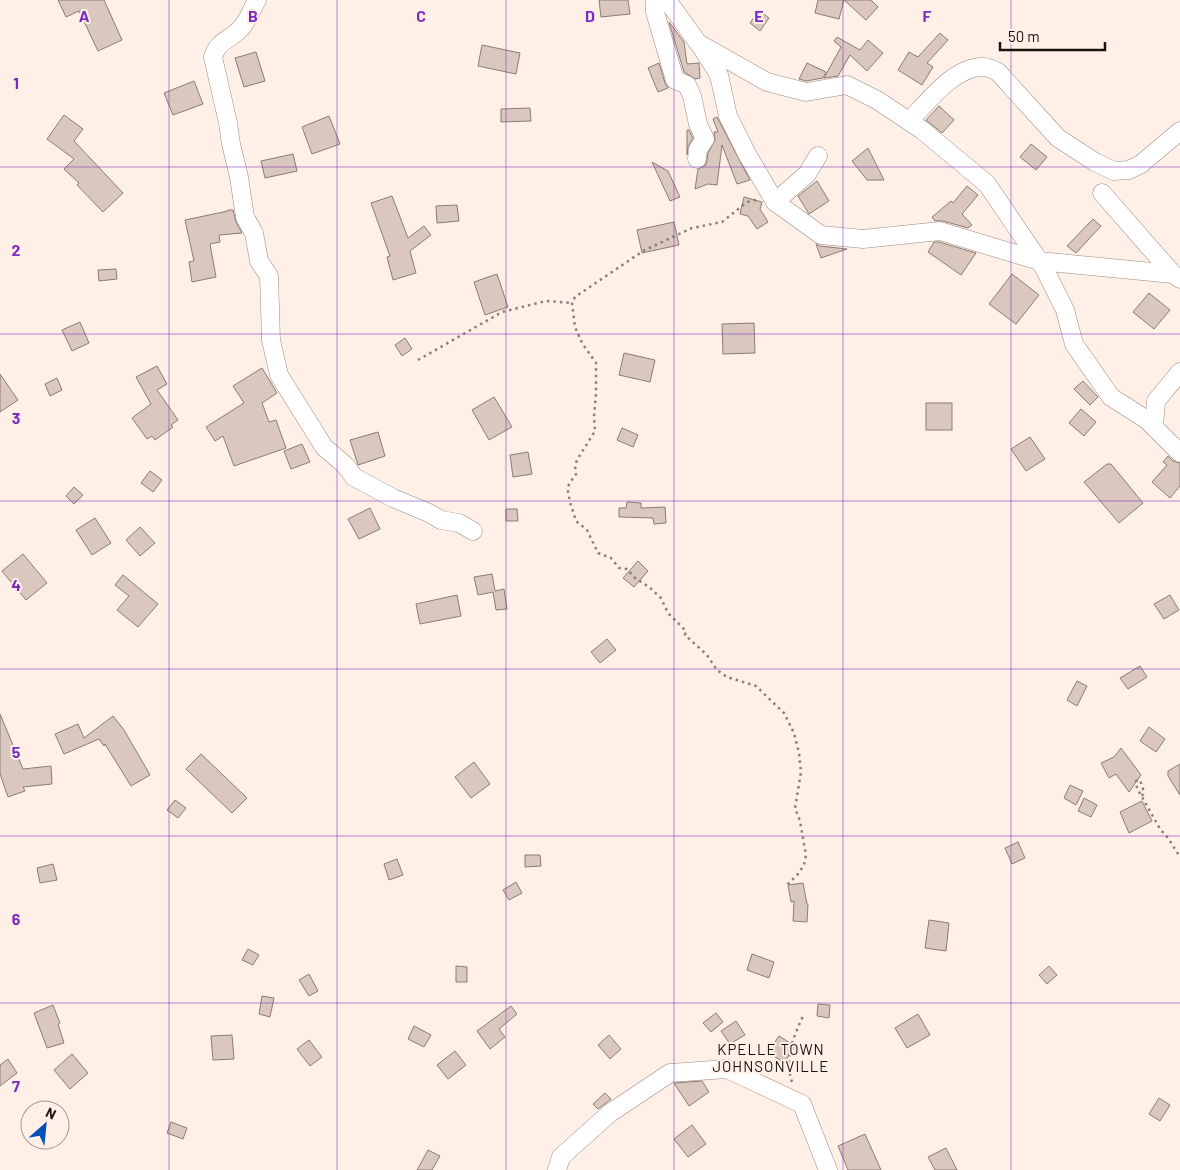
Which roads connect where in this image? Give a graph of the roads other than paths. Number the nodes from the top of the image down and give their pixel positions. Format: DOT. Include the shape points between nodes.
graph roads {
  1 [pos="257,0"];
  2 [pos="655,0"];
  3 [pos="667,0"];
  4 [pos="698,43"];
  5 [pos="909,122"];
  6 [pos="1180,131"];
  7 [pos="818,156"];
  8 [pos="697,159"];
  9 [pos="1102,193"];
  10 [pos="774,198"];
  11 [pos="1039,261"];
  12 [pos="1176,277"];
  13 [pos="1180,372"];
  14 [pos="1154,427"];
  15 [pos="1180,453"];
  16 [pos="473,531"];
  17 [pos="557,1170"];
  18 [pos="828,1170"];
  1 -- 16 [label="street" via="241,28 219,45 213,57 245,217 254,234 259,261 269,276 271,340 279,375 324,447 354,477 441,520 459,523"];
  2 -- 8 [label="street" via="655,12 675,80 687,85 705,139 698,149"];
  3 -- 4 [label="street"];
  4 -- 5 [label="street" via="767,82 806,92 847,85"];
  4 -- 10 [label="street" via="719,75 728,116"];
  5 -- 6 [label="street" via="952,78 971,68 985,66 998,72 1058,138 1114,171 1129,170 1141,164"];
  5 -- 11 [label="street" via="987,184"];
  7 -- 10 [label="street" via="807,174"];
  9 -- 12 [label="street"];
  10 -- 11 [label="street" via="821,235 863,239 940,231"];
  11 -- 12 [label="street"];
  11 -- 14 [label="street" via="1065,310 1074,344 1112,397"];
  13 -- 14 [label="street" via="1156,401"];
  14 -- 15 [label="street"];
  17 -- 18 [label="street" via="561,1157 610,1113 670,1074 727,1068 802,1104"];
}
